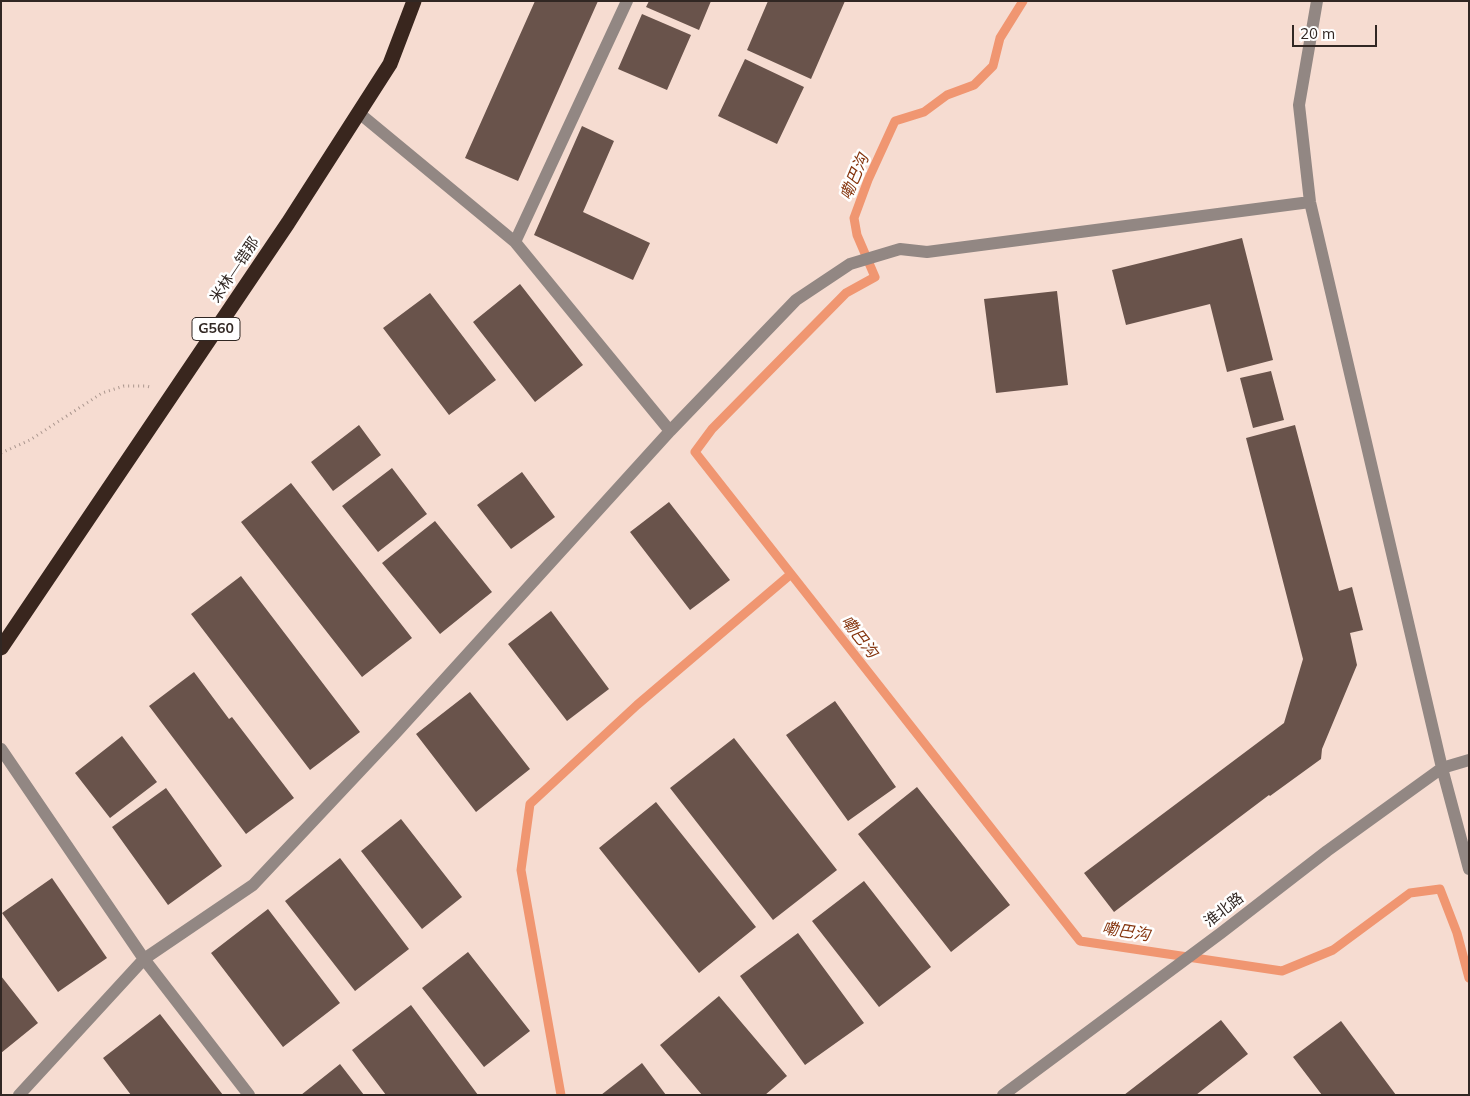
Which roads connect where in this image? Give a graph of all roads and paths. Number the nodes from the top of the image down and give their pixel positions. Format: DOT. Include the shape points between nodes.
graph roads {
  1 [pos="414,1"];
  2 [pos="628,1"];
  3 [pos="1317,1"];
  4 [pos="359,113"];
  5 [pos="1310,202"];
  6 [pos="515,242"];
  7 [pos="170,397"];
  8 [pos="670,431"];
  9 [pos="1,453"];
  10 [pos="1,648"];
  11 [pos="1,749"];
  12 [pos="1469,760"];
  13 [pos="1442,768"];
  14 [pos="1469,870"];
  15 [pos="144,959"];
  16 [pos="19,1095"];
  17 [pos="249,1095"];
  18 [pos="1003,1095"];
  1 -- 4 [label="highway, 米林—错那 / G560" via="390,64"];
  2 -- 6 [label="street"];
  3 -- 5 [label="street" via="1299,105"];
  4 -- 6 [label="street"];
  4 -- 7 [label="highway, 米林—错那 / G560"];
  5 -- 8 [label="street" via="927,252 900,249 850,264 796,300"];
  5 -- 13 [label="street"];
  6 -- 8 [label="street"];
  7 -- 9 [label="path" via="146,386 124,386 109,391 30,440"];
  7 -- 10 [label="highway, 米林—错那 / G560"];
  8 -- 15 [label="street" via="253,885"];
  11 -- 15 [label="street"];
  12 -- 13 [label="street, 淮北路"];
  13 -- 14 [label="street"];
  13 -- 18 [label="street, 淮北路"];
  15 -- 16 [label="street"];
  15 -- 17 [label="street"];
}
